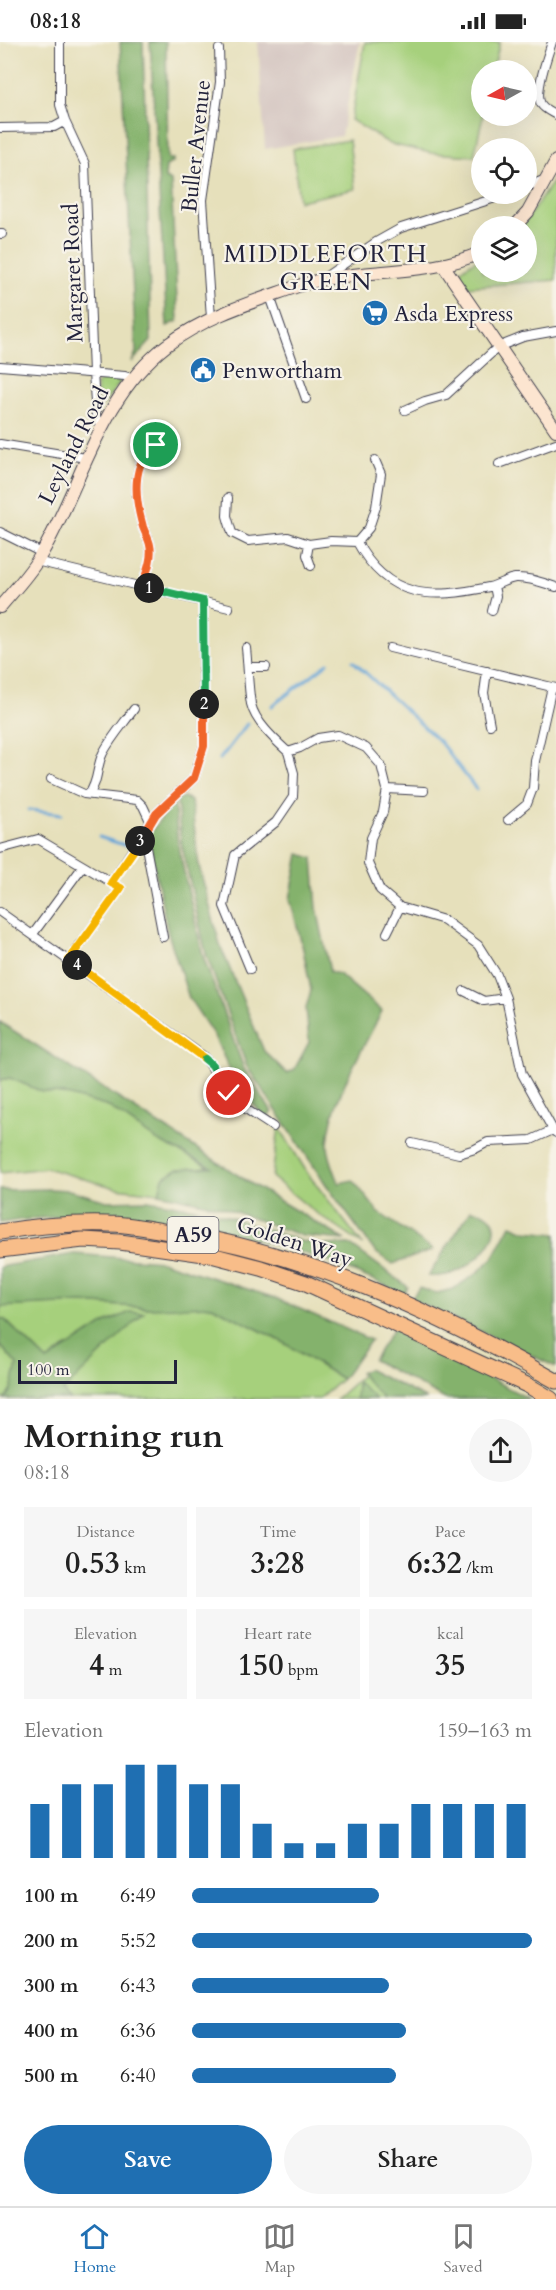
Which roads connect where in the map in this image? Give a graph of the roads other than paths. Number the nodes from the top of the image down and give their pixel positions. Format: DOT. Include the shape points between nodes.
graph roads {
  1 [pos="60,42"];
  2 [pos="552,42"];
  3 [pos="219,49"];
  4 [pos="556,115"];
  5 [pos="64,122"];
  6 [pos="0,128"];
  7 [pos="556,161"];
  8 [pos="547,179"];
  9 [pos="537,183"];
  10 [pos="477,204"];
  11 [pos="524,216"];
  12 [pos="471,256"];
  13 [pos="443,265"];
  14 [pos="322,279"];
  15 [pos="270,296"];
  16 [pos="211,318"];
  17 [pos="556,331"];
  18 [pos="498,347"];
  19 [pos="0,366"];
  20 [pos="93,373"];
  21 [pos="132,378"];
  22 [pos="306,399"];
  23 [pos="405,410"];
  24 [pos="101,427"];
  25 [pos="556,430"];
  26 [pos="556,443"];
  27 [pos="0,444"];
  28 [pos="156,445"];
  29 [pos="86,458"];
  30 [pos="375,460"];
  31 [pos="498,464"];
  32 [pos="228,498"];
  33 [pos="0,532"];
  34 [pos="357,542"];
  35 [pos="309,544"];
  36 [pos="39,557"];
  37 [pos="311,566"];
  38 [pos="142,586"];
  39 [pos="494,586"];
  40 [pos="556,587"];
  41 [pos="203,601"];
  42 [pos="0,607"];
  43 [pos="229,608"];
  44 [pos="492,611"];
  45 [pos="246,648"];
  46 [pos="390,648"];
  47 [pos="249,667"];
  48 [pos="266,667"];
  49 [pos="487,672"];
  50 [pos="554,688"];
  51 [pos="134,709"];
  52 [pos="490,725"];
  53 [pos="288,752"];
  54 [pos="51,779"];
  55 [pos="387,789"];
  56 [pos="424,791"];
  57 [pos="89,794"];
  58 [pos="508,820"];
  59 [pos="151,823"];
  60 [pos="144,836"];
  61 [pos="0,849"];
  62 [pos="83,866"];
  63 [pos="111,883"];
  64 [pos="400,907"];
  65 [pos="0,912"];
  66 [pos="387,933"];
  67 [pos="33,934"];
  68 [pos="163,937"];
  69 [pos="69,960"];
  70 [pos="250,969"];
  71 [pos="464,992"];
  72 [pos="506,998"];
  73 [pos="273,1127"];
  74 [pos="554,1132"];
  75 [pos="412,1143"];
  76 [pos="0,1232"];
  77 [pos="0,1250"];
  78 [pos="556,1381"];
  79 [pos="551,1399"];
  1 -- 5 [label="street, Margaret Road" via="60,105"];
  2 -- 4 [label="street" via="539,101"];
  3 -- 16 [label="street, Buller Avenue" via="220,82 203,200"];
  5 -- 6 [label="street" via="54,126"];
  5 -- 20 [label="street, Margaret Road" via="86,164"];
  7 -- 8 [label="main road"];
  8 -- 9 [label="street"];
  8 -- 11 [label="main road"];
  10 -- 14 [label="street" via="401,228"];
  12 -- 13 [label="main road, Leyland Road"];
  13 -- 14 [label="main road, Leyland Road"];
  13 -- 18 [label="main road"];
  14 -- 15 [label="main road, Leyland Road"];
  15 -- 16 [label="main road, Leyland Road"];
  15 -- 22 [label="street"];
  16 -- 21 [label="main road, Leyland Road" via="166,346"];
  17 -- 18 [label="street"];
  18 -- 23 [label="street" via="446,395"];
  18 -- 25 [label="main road"];
  19 -- 20 [label="street"];
  20 -- 21 [label="street"];
  20 -- 24 [label="street, Margaret Road" via="96,417"];
  21 -- 24 [label="main road, Leyland Road"];
  24 -- 29 [label="main road, Leyland Road"];
  26 -- 31 [label="street"];
  27 -- 29 [label="street"];
  28 -- 38 [label="street" via="139,463 137,479 138,508 150,545 150,561"];
  29 -- 36 [label="main road, Leyland Road"];
  30 -- 34 [label="street" via="381,474 376,507 369,528"];
  32 -- 35 [label="street" via="227,516 232,533 248,542 288,537"];
  33 -- 36 [label="street"];
  34 -- 35 [label="street"];
  34 -- 39 [label="street" via="376,570 405,590 435,594"];
  35 -- 37 [label="street"];
  36 -- 38 [label="street"];
  36 -- 42 [label="main road, Leyland Road"];
  38 -- 41 [label="street"];
  39 -- 40 [label="street" via="515,578"];
  39 -- 44 [label="street"];
  41 -- 43 [label="street"];
  41 -- 59 [label="street" via="204,746 194,778"];
  45 -- 47 [label="street"];
  46 -- 49 [label="street"];
  47 -- 48 [label="street"];
  47 -- 53 [label="street" via="252,706"];
  49 -- 50 [label="street"];
  49 -- 52 [label="street" via="484,693"];
  50 -- 58 [label="street" via="542,727 533,788 527,804"];
  51 -- 57 [label="street" via="104,752 98,779"];
  53 -- 55 [label="street" via="318,738 338,735 366,748 381,765"];
  53 -- 70 [label="street" via="294,773 293,797 276,822 235,855 224,906"];
  54 -- 57 [label="street"];
  55 -- 56 [label="street"];
  55 -- 64 [label="street" via="383,812 371,838 368,863 380,890"];
  57 -- 59 [label="street" via="137,800"];
  59 -- 60 [label="street"];
  60 -- 63 [label="street"];
  60 -- 68 [label="street"];
  61 -- 62 [label="street" via="38,839"];
  62 -- 63 [label="street"];
  62 -- 67 [label="street"];
  63 -- 69 [label="street" via="121,888"];
  64 -- 66 [label="street"];
  64 -- 72 [label="street" via="444,920 478,945"];
  65 -- 67 [label="street"];
  67 -- 69 [label="street"];
  69 -- 73 [label="street" via="202,1055 236,1101"];
  71 -- 72 [label="street" via="484,1001"];
  72 -- 74 [label="street" via="522,1074"];
  74 -- 75 [label="street" via="531,1140 488,1142 459,1154"];
  76 -- 78 [label="highway, Golden Way / A59" via="110,1224 204,1236 263,1251 379,1292"];
  77 -- 79 [label="highway, Golden Way / A59" via="83,1240 120,1242 211,1255 261,1268 306,1283"];
}
